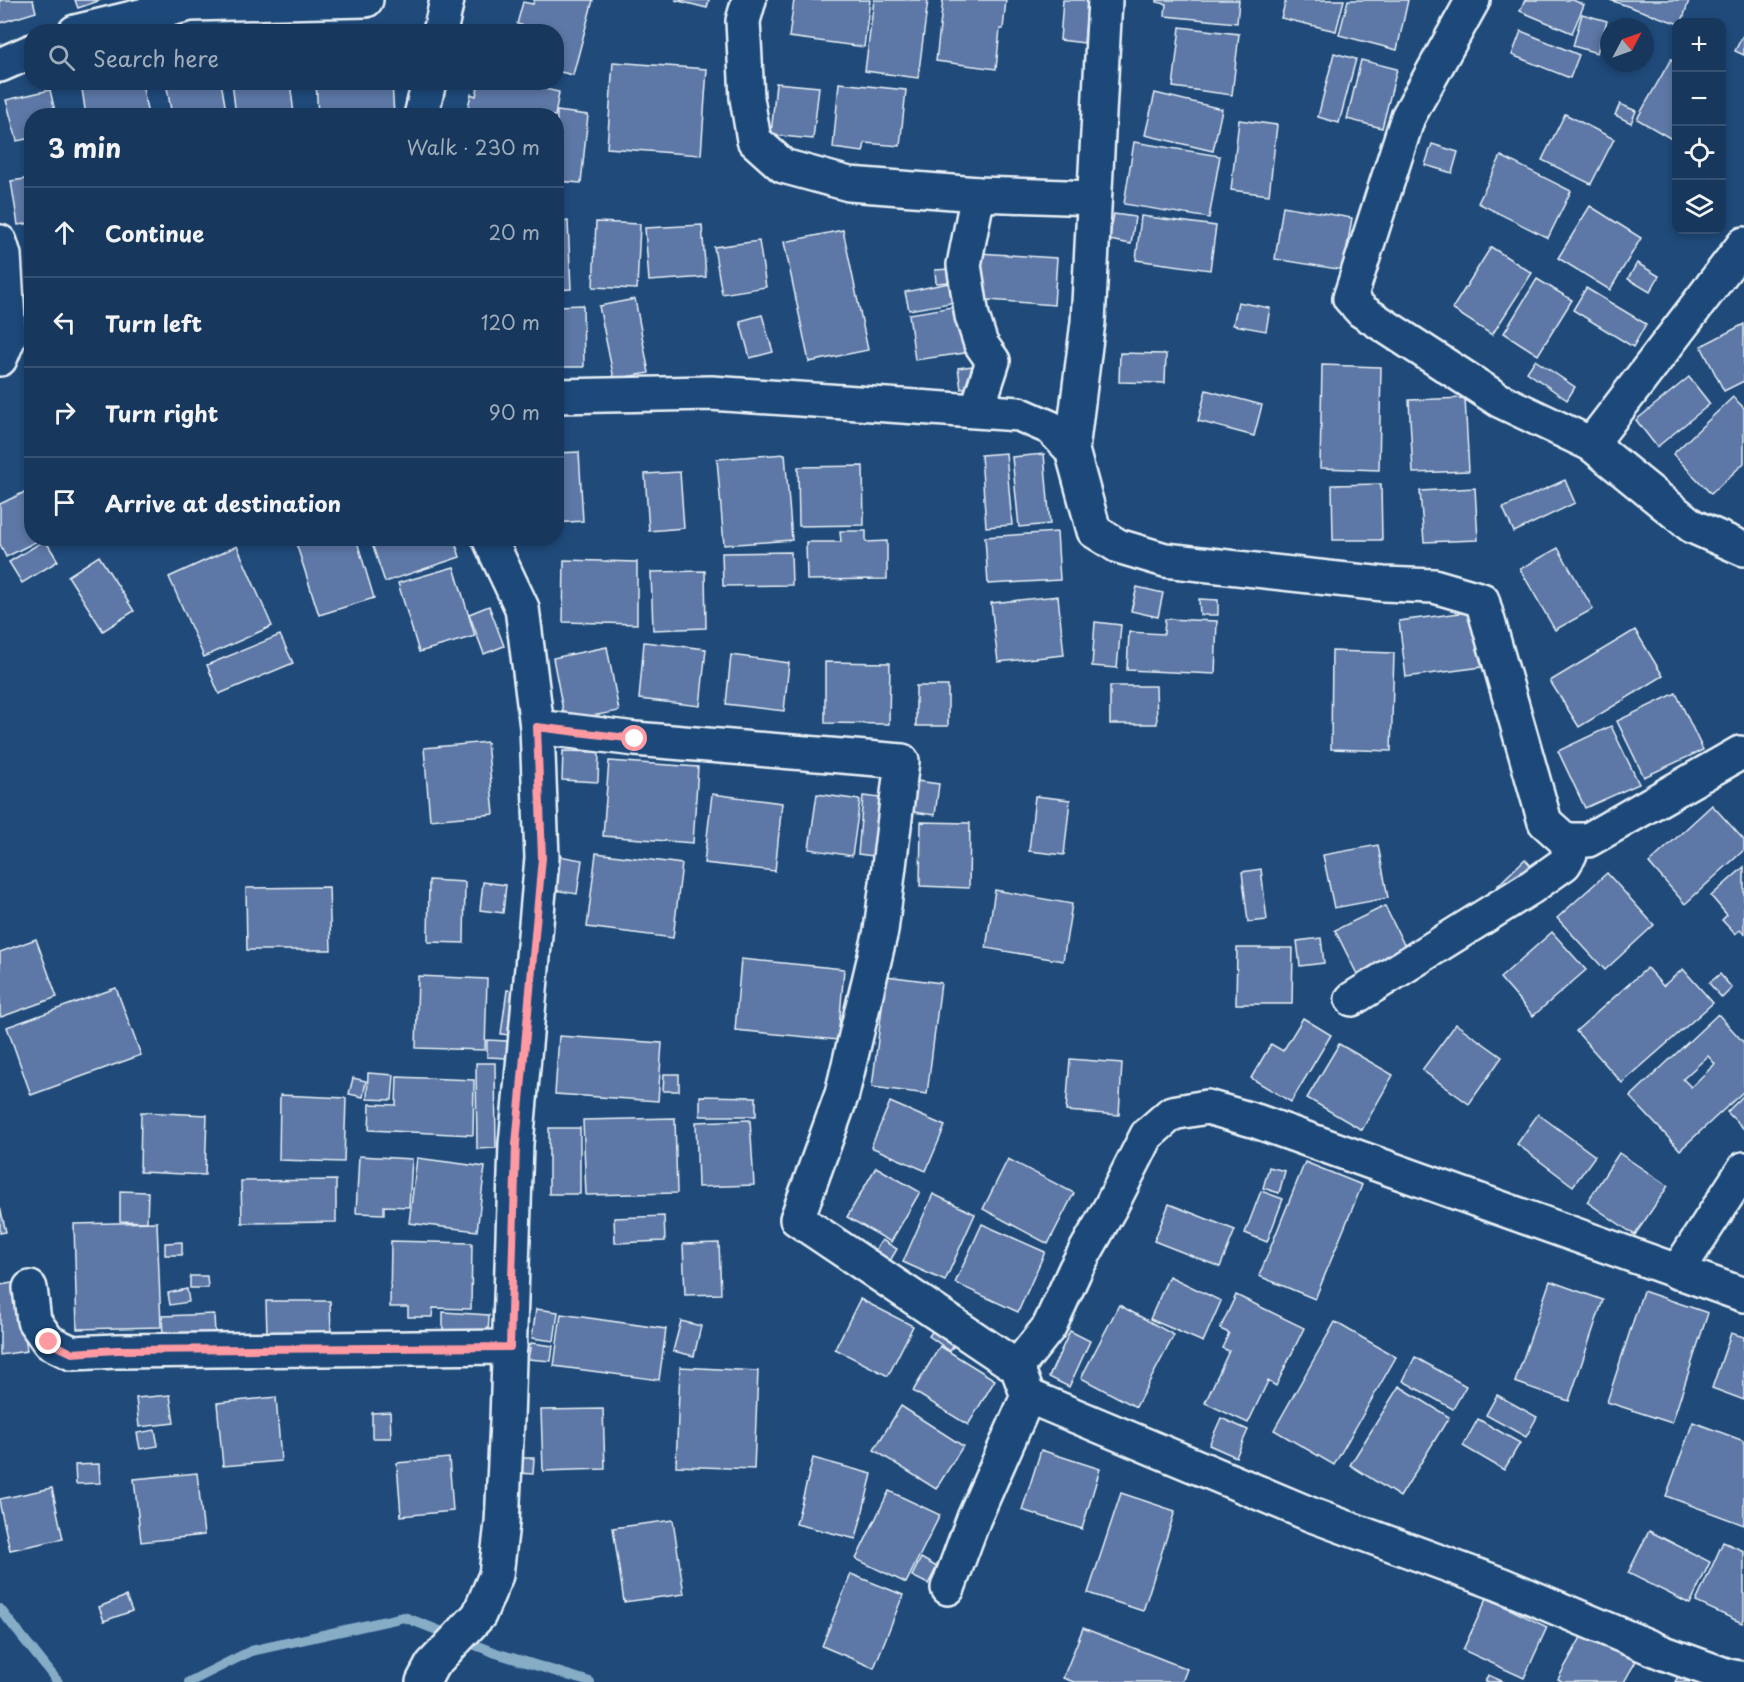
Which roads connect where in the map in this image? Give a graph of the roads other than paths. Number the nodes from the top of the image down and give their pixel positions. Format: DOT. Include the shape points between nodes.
graph roads {
  1 [pos="366,0"];
  2 [pos="447,0"];
  3 [pos="749,0"];
  4 [pos="1105,0"];
  5 [pos="1473,0"];
  6 [pos="108,24"];
  7 [pos="442,24"];
  8 [pos="24,54"];
  9 [pos="0,65"];
  10 [pos="427,90"];
  11 [pos="423,108"];
  12 [pos="978,194"];
  13 [pos="1094,198"];
  14 [pos="0,242"];
  15 [pos="1744,244"];
  16 [pos="0,359"];
  17 [pos="564,396"];
  18 [pos="977,411"];
  19 [pos="1591,444"];
  20 [pos="1071,450"];
  21 [pos="493,546"];
  22 [pos="1744,549"];
  23 [pos="537,727"];
  24 [pos="1743,749"];
  25 [pos="1565,840"];
  26 [pos="1352,999"];
  27 [pos="1744,1169"];
  28 [pos="1677,1272"];
  29 [pos="30,1288"];
  30 [pos="1744,1295"];
  31 [pos="510,1347"];
  32 [pos="1022,1382"];
  33 [pos="948,1588"];
  34 [pos="428,1673"];
  35 [pos="1744,1679"];
  1 -- 6 [label="street" via="190,4"];
  2 -- 7 [label="street"];
  3 -- 12 [label="street" via="743,21 747,98 754,140 783,166 849,184"];
  4 -- 13 [label="street"];
  5 -- 19 [label="street" via="1408,117 1350,298 1362,311 1499,400"];
  8 -- 9 [label="street"];
  10 -- 11 [label="street"];
  12 -- 13 [label="street"];
  12 -- 18 [label="street" via="964,265 972,316 981,344 993,361"];
  13 -- 20 [label="street" via="1088,322"];
  14 -- 16 [label="street" via="9,337"];
  15 -- 19 [label="street"];
  17 -- 18 [label="street" via="711,393"];
  18 -- 20 [label="street" via="1019,414 1051,428"];
  19 -- 22 [label="street" via="1692,526"];
  20 -- 25 [label="street" via="1094,531 1118,546 1166,560 1434,586 1482,600 1545,822"];
  21 -- 23 [label="street" via="522,609"];
  23 -- 31 [label="street" via="542,858 516,1144"];
  23 -- 32 [label="street" via="902,761 881,931 842,1094 797,1220"];
  24 -- 25 [label="street" via="1588,840"];
  25 -- 26 [label="street" via="1570,854 1564,864"];
  27 -- 28 [label="street"];
  28 -- 30 [label="street"];
  28 -- 32 [label="street" via="1256,1121 1207,1107 1172,1113 1147,1135 1076,1268"];
  29 -- 31 [label="street" via="34,1321 49,1342 72,1353"];
  31 -- 34 [label="street" via="496,1575 479,1615"];
  32 -- 33 [label="street"];
  32 -- 35 [label="street" via="1312,1515 1500,1584 1664,1653"];
}
